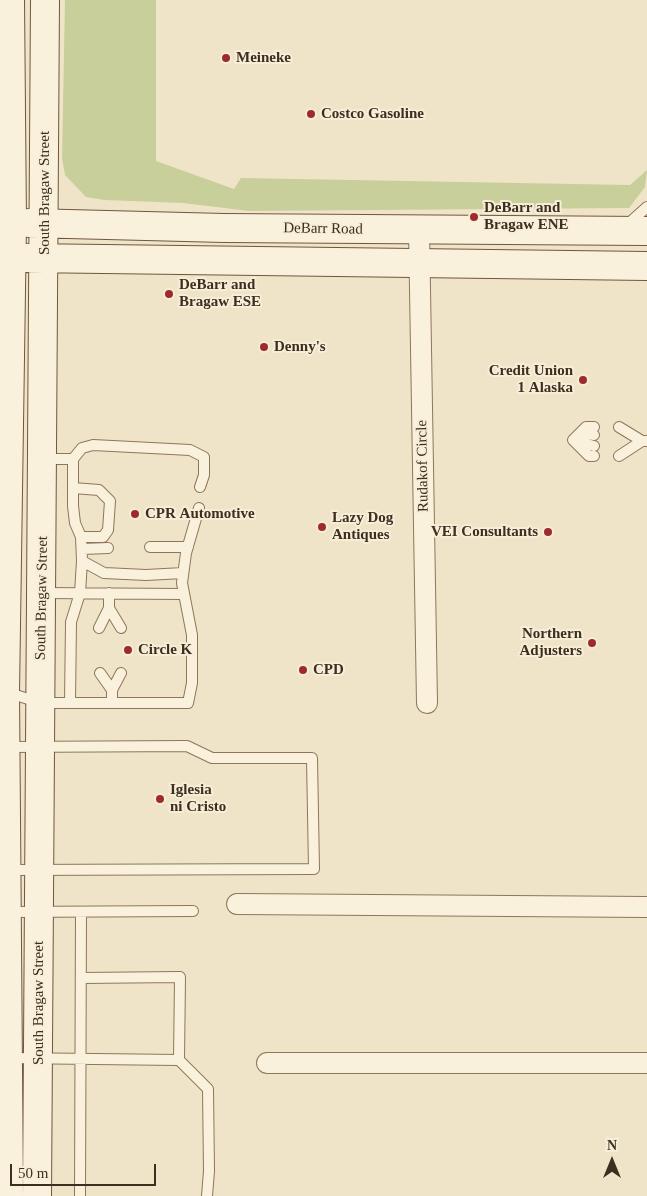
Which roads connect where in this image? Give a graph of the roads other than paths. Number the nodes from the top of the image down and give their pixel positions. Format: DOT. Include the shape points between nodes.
graph roads {
  1 [pos="10,0"];
  2 [pos="45,0"];
  3 [pos="647,208"];
  4 [pos="6,223"];
  5 [pos="46,224"];
  6 [pos="419,230"];
  7 [pos="611,231"];
  8 [pos="647,231"];
  9 [pos="6,257"];
  10 [pos="45,259"];
  11 [pos="420,264"];
  12 [pos="647,266"];
  13 [pos="594,431"];
  14 [pos="619,431"];
  15 [pos="644,441"];
  16 [pos="594,451"];
  17 [pos="619,452"];
  18 [pos="43,459"];
  19 [pos="73,459"];
  20 [pos="200,487"];
  21 [pos="73,488"];
  22 [pos="199,508"];
  23 [pos="81,537"];
  24 [pos="150,547"];
  25 [pos="188,547"];
  26 [pos="108,548"];
  27 [pos="82,549"];
  28 [pos="82,561"];
  29 [pos="183,573"];
  30 [pos="42,593"];
  31 [pos="80,593"];
  32 [pos="109,593"];
  33 [pos="183,594"];
  34 [pos="109,608"];
  35 [pos="99,628"];
  36 [pos="121,628"];
  37 [pos="100,673"];
  38 [pos="121,673"];
  39 [pos="112,690"];
  40 [pos="5,692"];
  41 [pos="41,702"];
  42 [pos="70,702"];
  43 [pos="112,702"];
  44 [pos="427,702"];
  45 [pos="5,747"];
  46 [pos="41,747"];
  47 [pos="3,840"];
  48 [pos="6,870"];
  49 [pos="40,870"];
  50 [pos="237,904"];
  51 [pos="647,907"];
  52 [pos="193,911"];
  53 [pos="6,912"];
  54 [pos="39,912"];
  55 [pos="81,912"];
  56 [pos="81,978"];
  57 [pos="38,1057"];
  58 [pos="8,1058"];
  59 [pos="81,1058"];
  60 [pos="179,1060"];
  61 [pos="267,1063"];
  62 [pos="647,1063"];
  63 [pos="9,1196"];
  64 [pos="37,1196"];
  65 [pos="80,1196"];
  66 [pos="207,1196"];
  1 -- 4 [label="main road, South Bragaw Street"];
  2 -- 5 [label="main road, South Bragaw Street"];
  3 -- 7 [label="lane" via="628,225"];
  4 -- 5 [label="main road, DeBarr Road"];
  4 -- 9 [label="main road, South Bragaw Street"];
  5 -- 6 [label="main road, DeBarr Road"];
  5 -- 10 [label="main road, South Bragaw Street"];
  6 -- 7 [label="main road, DeBarr Road"];
  6 -- 11 [label="street, Rudakof Circle"];
  7 -- 8 [label="main road, DeBarr Road"];
  9 -- 10 [label="main road"];
  9 -- 40 [label="main road, South Bragaw Street"];
  10 -- 11 [label="main road"];
  10 -- 18 [label="main road, South Bragaw Street"];
  11 -- 12 [label="main road"];
  11 -- 44 [label="street, Rudakof Circle"];
  13 -- 16 [label="lane" via="573,440 589,456"];
  14 -- 15 [label="lane"];
  15 -- 17 [label="lane"];
  18 -- 19 [label="lane"];
  18 -- 30 [label="main road, South Bragaw Street"];
  19 -- 20 [label="lane" via="82,448 93,445 190,450 204,457"];
  19 -- 21 [label="lane"];
  21 -- 23 [label="lane" via="75,523"];
  21 -- 23 [label="lane" via="99,490 110,501 108,530 103,537"];
  22 -- 25 [label="lane"];
  23 -- 27 [label="lane"];
  24 -- 25 [label="lane"];
  25 -- 29 [label="lane"];
  26 -- 27 [label="lane"];
  27 -- 28 [label="lane"];
  28 -- 29 [label="lane" via="104,573"];
  28 -- 31 [label="lane"];
  29 -- 33 [label="lane"];
  30 -- 31 [label="lane"];
  30 -- 41 [label="main road, South Bragaw Street"];
  31 -- 32 [label="lane"];
  31 -- 42 [label="lane" via="72,622"];
  32 -- 33 [label="lane"];
  32 -- 34 [label="lane"];
  33 -- 43 [label="lane" via="192,634 192,683 188,703"];
  34 -- 35 [label="lane"];
  34 -- 36 [label="lane"];
  37 -- 39 [label="lane"];
  38 -- 39 [label="lane"];
  39 -- 43 [label="lane"];
  40 -- 41 [label="lane"];
  40 -- 45 [label="main road, South Bragaw Street"];
  41 -- 42 [label="lane"];
  41 -- 46 [label="main road, South Bragaw Street"];
  42 -- 43 [label="lane"];
  45 -- 46 [label="lane"];
  45 -- 47 [label="main road, South Bragaw Street"];
  46 -- 49 [label="main road, South Bragaw Street"];
  46 -- 49 [label="lane" via="187,746 212,758 312,758 314,869"];
  47 -- 48 [label="main road, South Bragaw Street"];
  48 -- 49 [label="lane"];
  48 -- 53 [label="main road, South Bragaw Street"];
  49 -- 54 [label="main road, South Bragaw Street"];
  50 -- 51 [label="street"];
  52 -- 55 [label="lane"];
  53 -- 54 [label="lane"];
  53 -- 58 [label="main road, South Bragaw Street"];
  54 -- 55 [label="lane"];
  54 -- 57 [label="main road, South Bragaw Street"];
  55 -- 56 [label="lane"];
  56 -- 59 [label="lane"];
  56 -- 60 [label="lane" via="180,978"];
  57 -- 58 [label="lane"];
  57 -- 59 [label="lane"];
  57 -- 64 [label="main road, South Bragaw Street"];
  58 -- 63 [label="main road, South Bragaw Street"];
  59 -- 60 [label="lane"];
  59 -- 65 [label="lane"];
  60 -- 66 [label="lane" via="208,1089"];
  61 -- 62 [label="street"];
}
